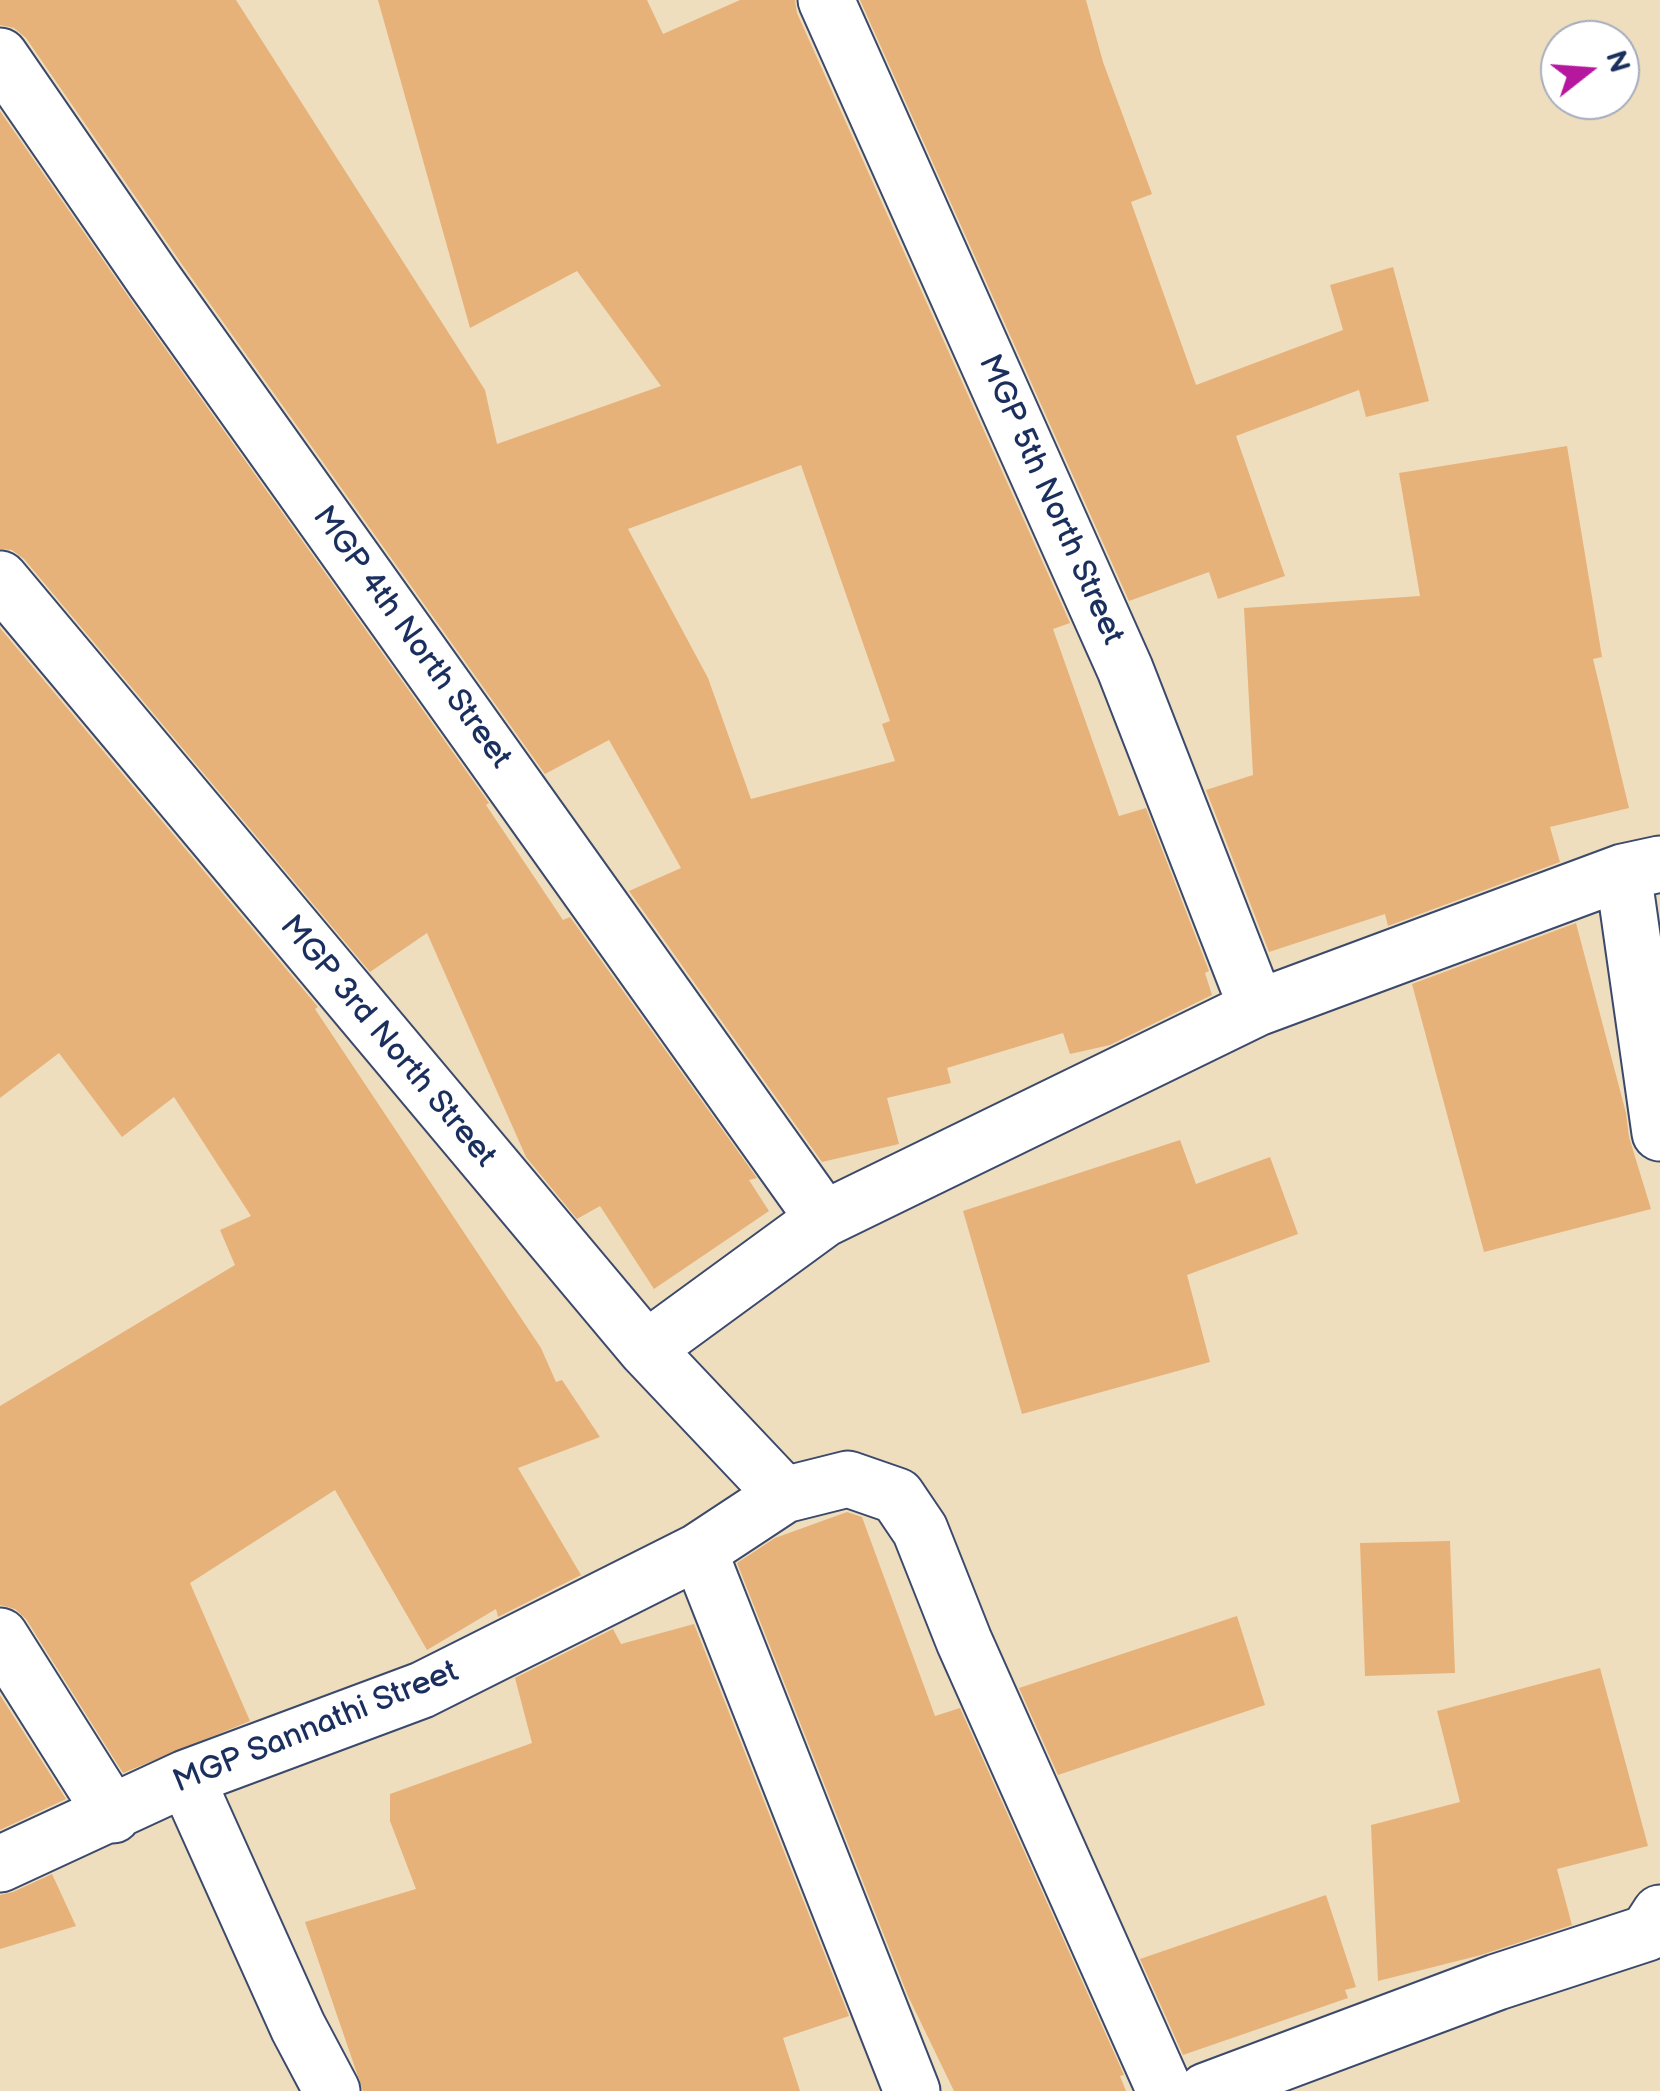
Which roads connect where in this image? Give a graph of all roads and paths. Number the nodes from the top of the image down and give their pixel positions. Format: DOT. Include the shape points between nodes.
graph roads {
  1 [pos="826,0"];
  2 [pos="0,56"];
  3 [pos="0,579"];
  4 [pos="1641,868"];
  5 [pos="1257,1008"];
  6 [pos="1660,1133"];
  7 [pos="824,1219"];
  8 [pos="646,1349"];
  9 [pos="784,1495"];
  10 [pos="699,1551"];
  11 [pos="0,1636"];
  12 [pos="186,1778"];
  13 [pos="112,1814"];
  14 [pos="0,1864"];
  15 [pos="1660,1913"];
  16 [pos="332,2091"];
  17 [pos="912,2091"];
  18 [pos="1165,2091"];
  19 [pos="1206,2091"];
  1 -- 5 [label="street, MGP 5th North Street" via="1125,670"];
  2 -- 7 [label="street, MGP 4th North Street"];
  3 -- 8 [label="street, MGP 3rd North Street"];
  4 -- 5 [label="street"];
  4 -- 6 [label="street"];
  5 -- 7 [label="street"];
  7 -- 8 [label="street"];
  8 -- 9 [label="street, MGP 3rd North Street"];
  9 -- 10 [label="street, MGP Sannathi Street"];
  9 -- 18 [label="street, MGP Sannathi Street" via="848,1478 897,1496 920,1530"];
  10 -- 12 [label="street, MGP Sannathi Street" via="422,1690"];
  10 -- 17 [label="street"];
  11 -- 13 [label="street"];
  12 -- 13 [label="street, MGP Sannathi Street"];
  12 -- 16 [label="street"];
  13 -- 14 [label="street, MGP Sannathi Street"];
  15 -- 19 [label="street" via="1648,1933"];
}
